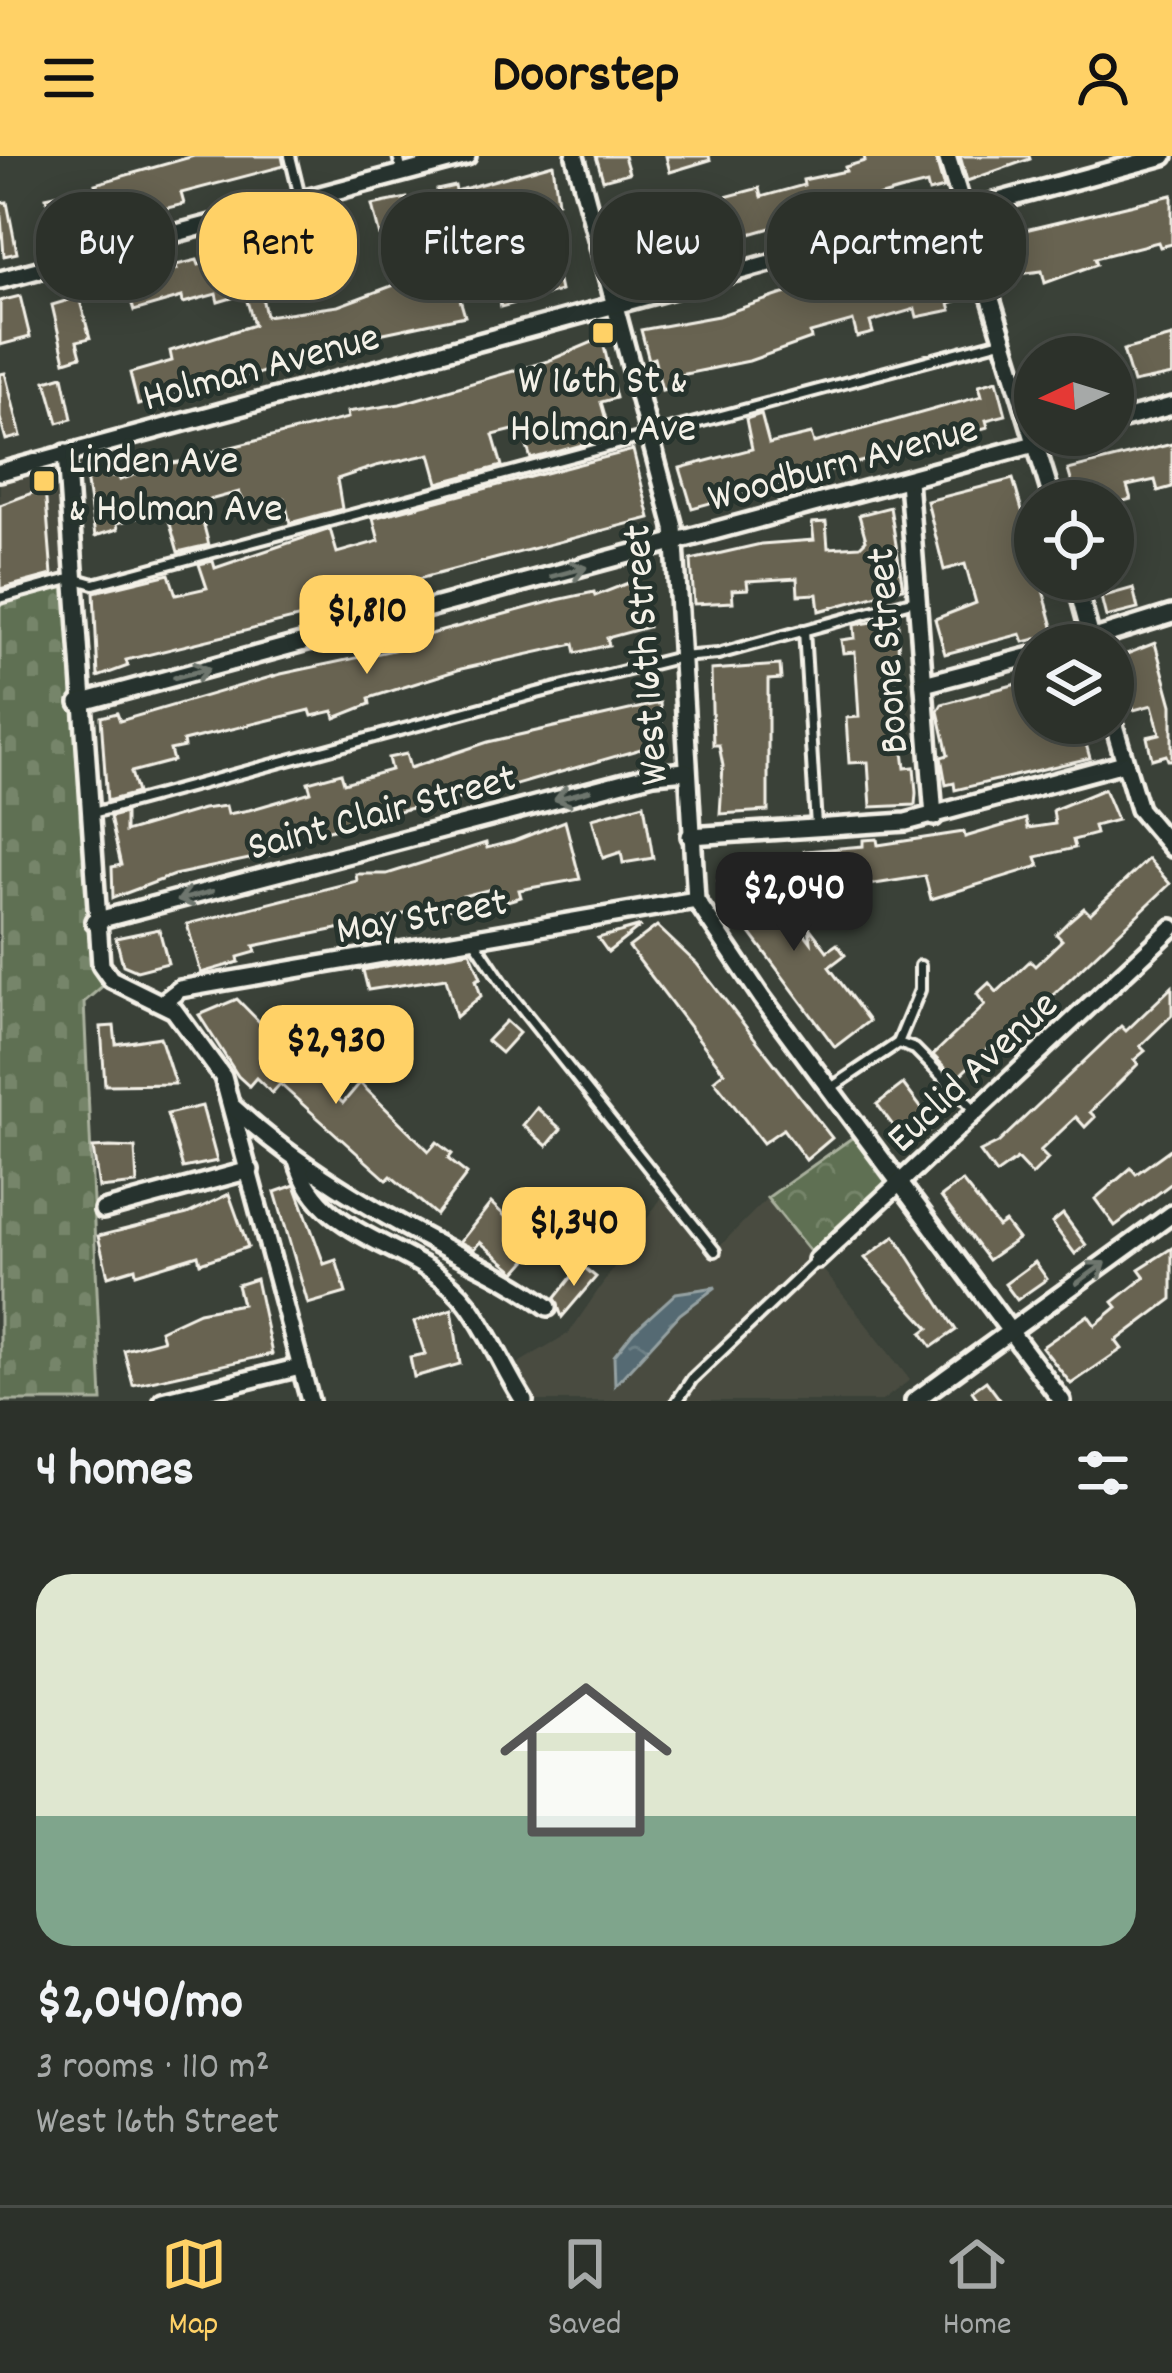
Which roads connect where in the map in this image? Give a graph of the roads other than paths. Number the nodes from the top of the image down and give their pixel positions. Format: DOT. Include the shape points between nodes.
graph roads {
  1 [pos="290,156"];
  2 [pos="398,156"];
  3 [pos="467,156"];
  4 [pos="575,156"];
  5 [pos="947,156"];
  6 [pos="1164,156"];
  7 [pos="403,174"];
  8 [pos="299,192"];
  9 [pos="338,192"];
  10 [pos="957,192"];
  11 [pos="1026,194"];
  12 [pos="199,229"];
  13 [pos="767,264"];
  14 [pos="0,280"];
  15 [pos="994,300"];
  16 [pos="616,305"];
  17 [pos="1006,340"];
  18 [pos="1014,367"];
  19 [pos="1172,406"];
  20 [pos="1134,416"];
  21 [pos="651,436"];
  22 [pos="1014,450"];
  23 [pos="66,453"];
  24 [pos="0,472"];
  25 [pos="908,480"];
  26 [pos="674,544"];
  27 [pos="73,578"];
  28 [pos="0,598"];
  29 [pos="917,599"];
  30 [pos="1172,614"];
  31 [pos="1134,627"];
  32 [pos="804,630"];
  33 [pos="680,656"];
  34 [pos="1014,660"];
  35 [pos="924,684"];
  36 [pos="79,703"];
  37 [pos="1119,744"];
  38 [pos="1124,763"];
  39 [pos="686,770"];
  40 [pos="87,814"];
  41 [pos="934,817"];
  42 [pos="816,828"];
  43 [pos="690,836"];
  44 [pos="1172,848"];
  45 [pos="696,900"];
  46 [pos="94,921"];
  47 [pos="1172,928"];
  48 [pos="474,940"];
  49 [pos="920,966"];
  50 [pos="162,1003"];
  51 [pos="898,1043"];
  52 [pos="830,1088"];
  53 [pos="231,1105"];
  54 [pos="977,1113"];
  55 [pos="297,1160"];
  56 [pos="250,1170"];
  57 [pos="902,1183"];
  58 [pos="103,1210"];
  59 [pos="1172,1214"];
  60 [pos="715,1251"];
  61 [pos="817,1260"];
  62 [pos="548,1307"];
  63 [pos="1009,1329"];
  64 [pos="300,1366"];
  65 [pos="163,1401"];
  66 [pos="310,1401"];
  67 [pos="524,1401"];
  68 [pos="677,1401"];
  69 [pos="914,1401"];
  70 [pos="1062,1401"];
  1 -- 8 [label="lane"];
  2 -- 7 [label="lane"];
  3 -- 7 [label="street"];
  4 -- 16 [label="street, West 16th Street"];
  5 -- 10 [label="street"];
  6 -- 11 [label="street, Holman Avenue"];
  7 -- 9 [label="street"];
  12 -- 14 [label="street"];
  13 -- 16 [label="street, Holman Avenue"];
  15 -- 17 [label="street"];
  16 -- 21 [label="street, West 16th Street"];
  16 -- 23 [label="street, Holman Avenue"];
  17 -- 18 [label="street"];
  17 -- 21 [label="lane"];
  19 -- 20 [label="street"];
  21 -- 26 [label="street, West 16th Street"];
  21 -- 27 [label="lane" via="94,584"];
  22 -- 25 [label="street, Woodburn Avenue"];
  23 -- 24 [label="street, Holman Avenue"];
  23 -- 27 [label="street"];
  25 -- 26 [label="street, Woodburn Avenue"];
  25 -- 29 [label="street, Boone Street"];
  26 -- 33 [label="street, West 16th Street"];
  36 -- 26 [label="street, Woodburn Avenue, one-way"];
  27 -- 28 [label="lane"];
  27 -- 36 [label="street"];
  29 -- 32 [label="lane"];
  29 -- 35 [label="street, Boone Street"];
  30 -- 31 [label="street"];
  32 -- 33 [label="lane"];
  32 -- 42 [label="lane"];
  33 -- 39 [label="street, West 16th Street"];
  33 -- 40 [label="lane"];
  34 -- 35 [label="street"];
  35 -- 41 [label="street, Boone Street"];
  36 -- 40 [label="street"];
  37 -- 38 [label="street"];
  38 -- 41 [label="street"];
  38 -- 44 [label="street" via="1139,809"];
  39 -- 43 [label="street, West 16th Street"];
  39 -- 46 [label="street, Saint Clair Street, one-way"];
  40 -- 46 [label="street"];
  41 -- 42 [label="street"];
  42 -- 43 [label="street"];
  43 -- 45 [label="street, West 16th Street"];
  45 -- 48 [label="street, May Street"];
  45 -- 52 [label="street"];
  46 -- 50 [label="street" via="111,979"];
  47 -- 54 [label="street, Euclid Avenue"];
  48 -- 50 [label="street, May Street" via="180,989"];
  48 -- 60 [label="lane"];
  49 -- 51 [label="lane" via="920,990"];
  50 -- 53 [label="street" via="223,1077"];
  51 -- 52 [label="lane"];
  51 -- 54 [label="lane" via="915,1049"];
  52 -- 57 [label="street"];
  53 -- 55 [label="street"];
  53 -- 56 [label="street"];
  54 -- 57 [label="street, Euclid Avenue"];
  55 -- 62 [label="street" via="509,1277"];
  55 -- 67 [label="street" via="302,1179 334,1215 467,1303"];
  56 -- 58 [label="street"];
  56 -- 64 [label="street"];
  57 -- 61 [label="street, Euclid Avenue"];
  57 -- 63 [label="street"];
  63 -- 59 [label="street, one-way"];
  61 -- 68 [label="lane"];
  63 -- 69 [label="street"];
  63 -- 70 [label="street"];
  64 -- 65 [label="street"];
  64 -- 66 [label="street"];
}
